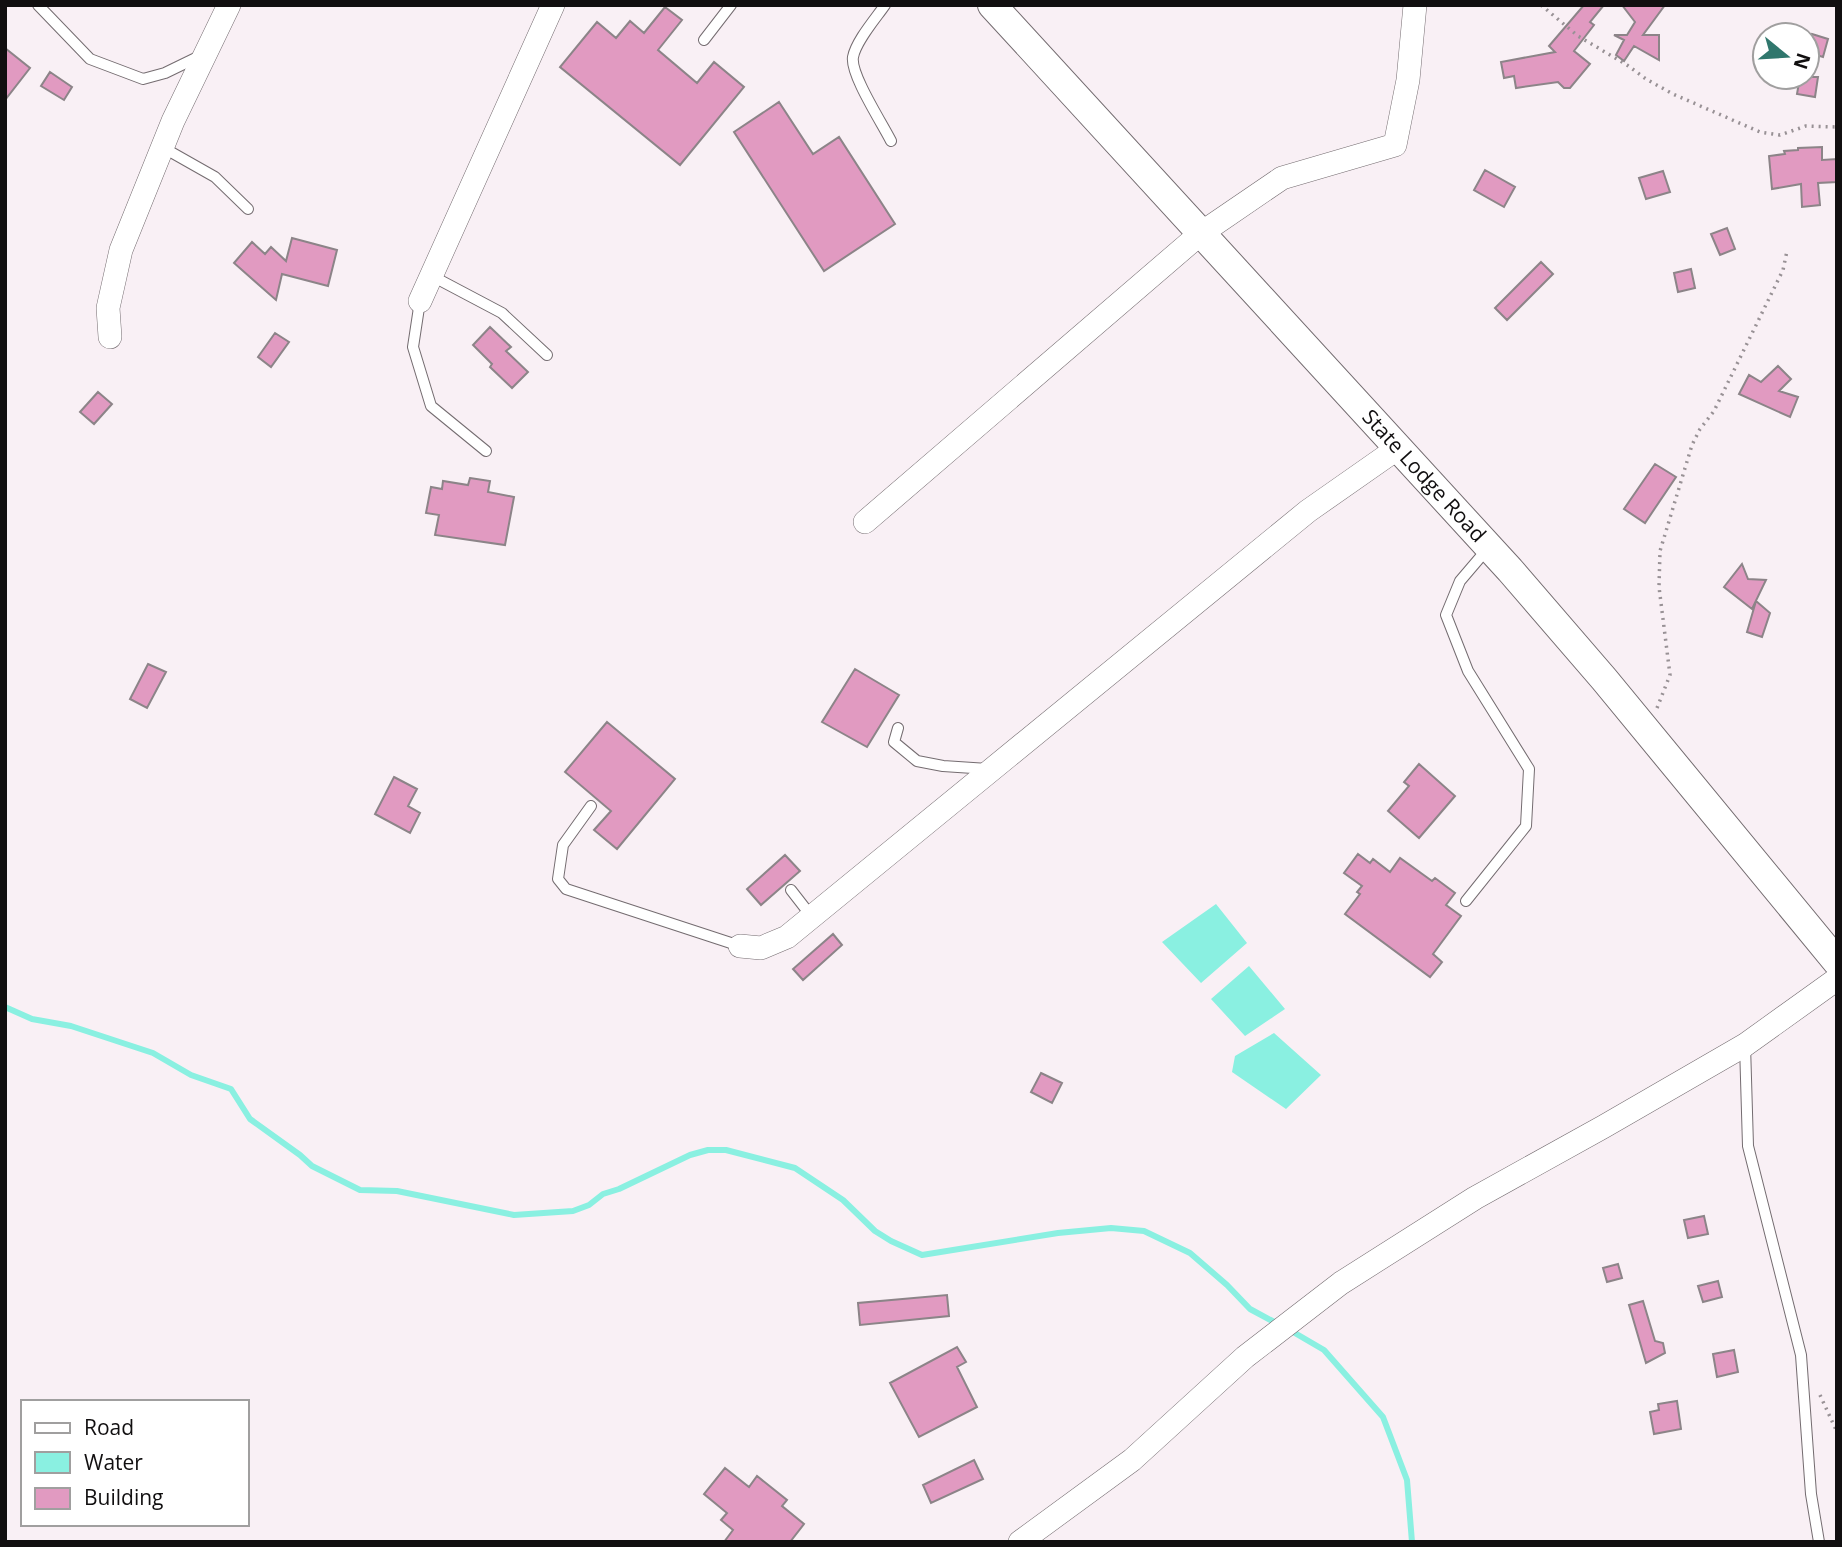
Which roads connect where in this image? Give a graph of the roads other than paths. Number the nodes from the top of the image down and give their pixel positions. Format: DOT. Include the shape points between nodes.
graph roads {
  1 [pos="38,5"];
  2 [pos="229,5"];
  3 [pos="552,5"];
  4 [pos="732,5"];
  5 [pos="885,5"];
  6 [pos="992,5"];
  7 [pos="1415,5"];
  8 [pos="704,40"];
  9 [pos="206,54"];
  10 [pos="891,141"];
  11 [pos="162,147"];
  12 [pos="248,209"];
  13 [pos="1200,234"];
  14 [pos="432,276"];
  15 [pos="421,301"];
  16 [pos="110,337"];
  17 [pos="547,355"];
  18 [pos="1398,448"];
  19 [pos="486,451"];
  20 [pos="865,522"];
  21 [pos="1489,547"];
  22 [pos="898,728"];
  23 [pos="991,769"];
  24 [pos="591,806"];
  25 [pos="790,890"];
  26 [pos="1466,901"];
  27 [pos="812,918"];
  28 [pos="740,946"];
  29 [pos="1837,962"];
  30 [pos="1837,979"];
  31 [pos="1745,1045"];
  32 [pos="1020,1542"];
  33 [pos="1819,1542"];
  1 -- 9 [label="lane" via="90,59 143,79"];
  2 -- 9 [label="street"];
  3 -- 14 [label="street"];
  4 -- 8 [label="lane"];
  5 -- 10 [label="lane" via="853,57 855,75"];
  6 -- 13 [label="street, State Lodge Road"];
  7 -- 13 [label="street" via="1408,80 1395,145 1282,178"];
  9 -- 11 [label="street"];
  11 -- 12 [label="lane" via="215,177"];
  11 -- 16 [label="street" via="121,250 108,308"];
  13 -- 18 [label="street, State Lodge Road"];
  13 -- 20 [label="street"];
  14 -- 15 [label="street"];
  14 -- 17 [label="lane" via="502,313"];
  15 -- 19 [label="lane" via="413,346 431,406"];
  18 -- 21 [label="street, State Lodge Road"];
  18 -- 23 [label="street" via="1308,511"];
  21 -- 26 [label="lane" via="1460,581 1446,615 1468,671 1529,769 1526,826"];
  21 -- 29 [label="street, State Lodge Road"];
  22 -- 23 [label="lane" via="894,742 917,761"];
  23 -- 27 [label="street"];
  24 -- 28 [label="lane" via="563,845 558,879 566,889"];
  25 -- 27 [label="lane"];
  27 -- 28 [label="street" via="774,943 761,948"];
  30 -- 31 [label="street"];
  31 -- 32 [label="street" via="1475,1198 1341,1283 1245,1357 1132,1460"];
  31 -- 33 [label="lane" via="1748,1146 1801,1355"];
}
